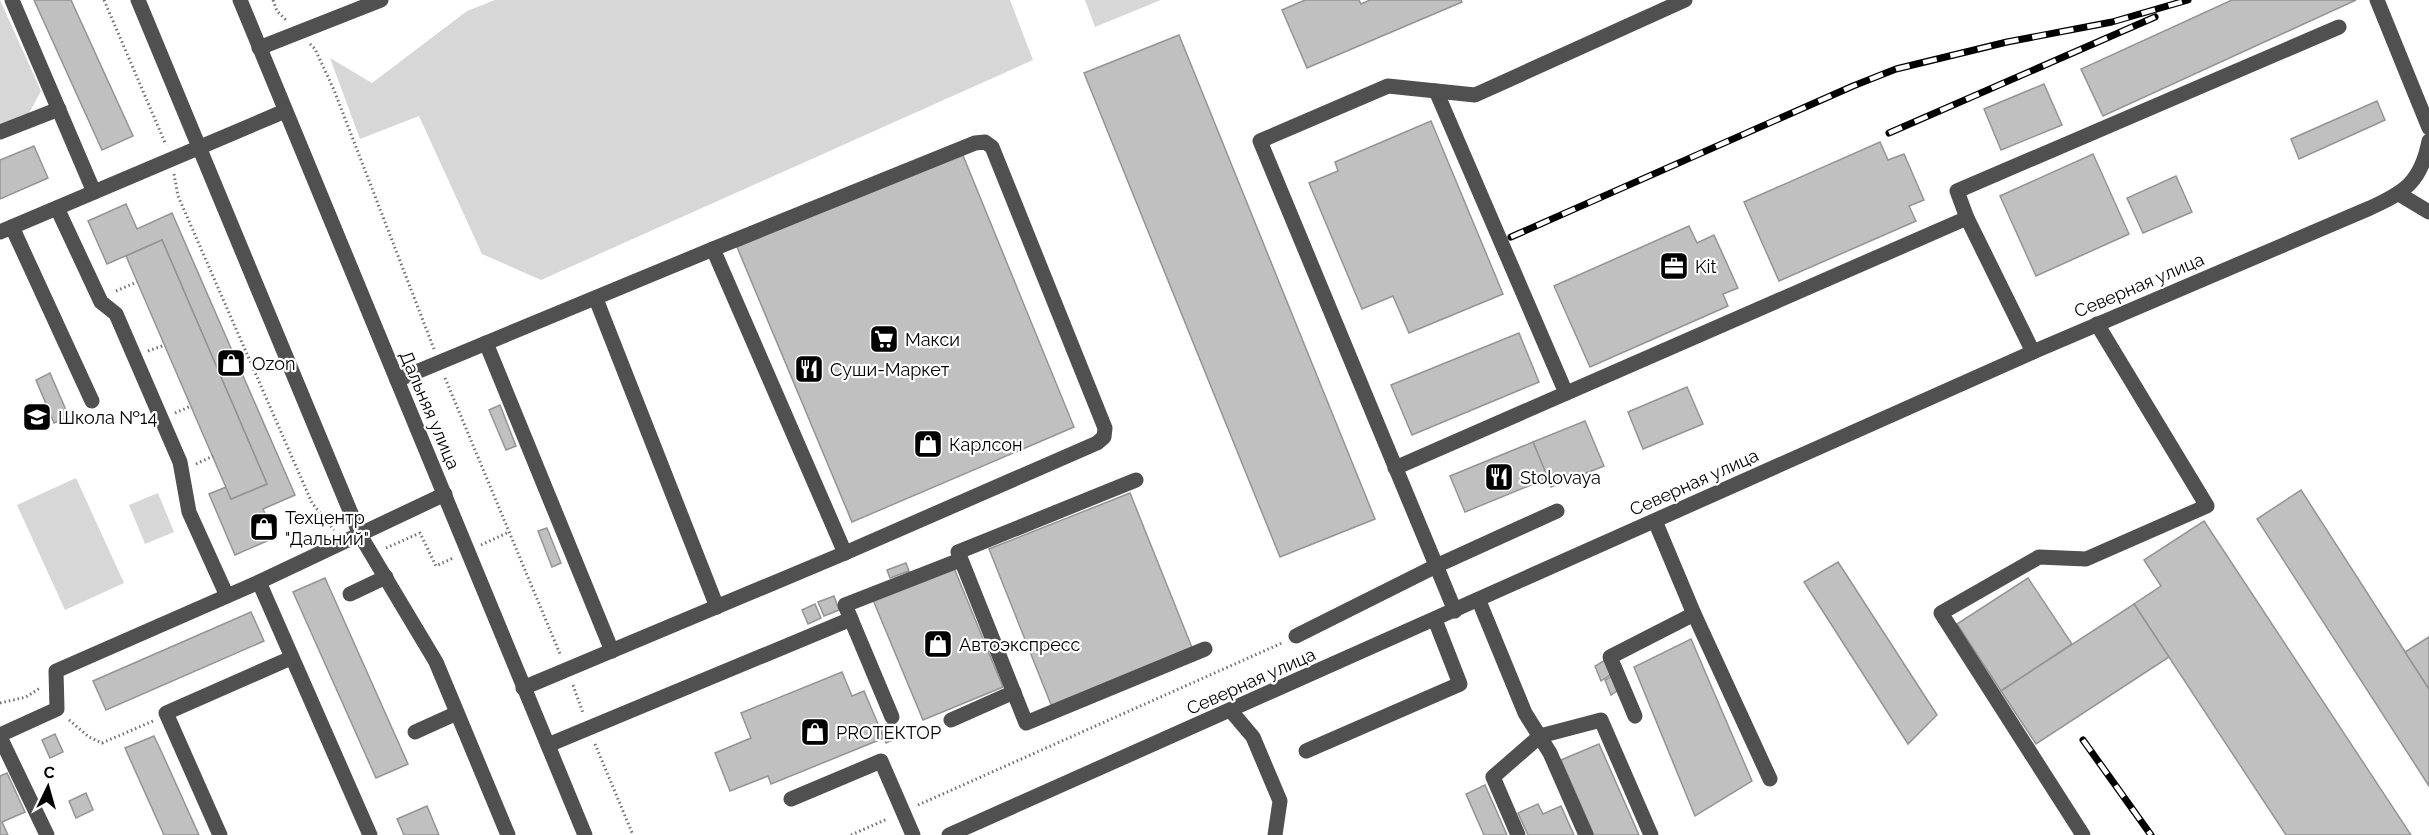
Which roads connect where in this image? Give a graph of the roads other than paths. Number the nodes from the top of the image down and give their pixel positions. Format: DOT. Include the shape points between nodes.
graph roads {
  1 [pos="12,0"];
  2 [pos="138,0"];
  3 [pos="240,0"];
  4 [pos="381,0"];
  5 [pos="1685,0"];
  6 [pos="2377,0"];
  7 [pos="359,4"];
  8 [pos="2339,27"];
  9 [pos="259,48"];
  10 [pos="1436,91"];
  11 [pos="58,109"];
  12 [pos="285,111"];
  13 [pos="2429,128"];
  14 [pos="0,132"];
  15 [pos="2429,141"];
  16 [pos="198,148"];
  17 [pos="94,192"];
  18 [pos="2399,194"];
  19 [pos="57,208"];
  20 [pos="2429,212"];
  21 [pos="1967,218"];
  22 [pos="6,229"];
  23 [pos="713,249"];
  24 [pos="596,298"];
  25 [pos="2097,324"];
  26 [pos="486,343"];
  27 [pos="2033,352"];
  28 [pos="397,380"];
  29 [pos="1566,393"];
  30 [pos="92,401"];
  31 [pos="1395,468"];
  32 [pos="1136,480"];
  33 [pos="445,494"];
  34 [pos="1557,511"];
  35 [pos="1655,522"];
  36 [pos="360,535"];
  37 [pos="845,553"];
  38 [pos="960,560"];
  39 [pos="1436,566"];
  40 [pos="386,577"];
  41 [pos="259,582"];
  42 [pos="350,594"];
  43 [pos="227,596"];
  44 [pos="1479,601"];
  45 [pos="717,607"];
  46 [pos="1455,611"];
  47 [pos="1694,614"];
  48 [pos="851,619"];
  49 [pos="1435,620"];
  50 [pos="1296,636"];
  51 [pos="1205,649"];
  52 [pos="612,651"];
  53 [pos="291,658"];
  54 [pos="523,688"];
  55 [pos="1014,692"];
  56 [pos="1231,711"];
  57 [pos="457,713"];
  58 [pos="1635,716"];
  59 [pos="892,717"];
  60 [pos="951,720"];
  61 [pos="415,732"];
  62 [pos="0,736"];
  63 [pos="1540,736"];
  64 [pos="548,745"];
  65 [pos="1306,751"];
  66 [pos="1770,779"];
  67 [pos="791,799"];
  68 [pos="47,835"];
  69 [pos="220,835"];
  70 [pos="370,835"];
  71 [pos="508,835"];
  72 [pos="585,835"];
  73 [pos="913,835"];
  74 [pos="949,835"];
  75 [pos="1275,835"];
  76 [pos="1518,835"];
  77 [pos="1586,835"];
  78 [pos="1651,835"];
  79 [pos="2084,835"];
  1 -- 11 [label="street"];
  2 -- 16 [label="street"];
  3 -- 9 [label="street, Дальняя улица"];
  4 -- 7 [label="street"];
  5 -- 10 [label="street" via="1475,95"];
  6 -- 13 [label="street"];
  7 -- 9 [label="street"];
  8 -- 21 [label="street" via="1956,191"];
  9 -- 12 [label="street, Дальняя улица"];
  10 -- 29 [label="street"];
  10 -- 31 [label="street" via="1388,86 1260,141"];
  11 -- 14 [label="street"];
  11 -- 17 [label="street"];
  12 -- 16 [label="street"];
  12 -- 28 [label="street, Дальняя улица"];
  15 -- 18 [label="street, Северная улица" via="2422,166"];
  16 -- 17 [label="street"];
  16 -- 36 [label="street"];
  17 -- 19 [label="street"];
  18 -- 20 [label="street"];
  18 -- 25 [label="street, Северная улица"];
  19 -- 22 [label="street"];
  19 -- 43 [label="street" via="101,302 116,314 180,462 189,512"];
  21 -- 27 [label="street"];
  21 -- 29 [label="street"];
  22 -- 30 [label="street"];
  23 -- 24 [label="street"];
  23 -- 37 [label="street"];
  23 -- 37 [label="street" via="975,143 985,142 992,147 1105,428 1104,436 1097,443"];
  24 -- 26 [label="street"];
  24 -- 45 [label="street"];
  25 -- 27 [label="street, Северная улица"];
  25 -- 79 [label="street" via="2207,506 2086,559 2039,557 1941,613"];
  26 -- 28 [label="street"];
  26 -- 52 [label="street"];
  27 -- 35 [label="street, Северная улица"];
  28 -- 33 [label="street, Дальняя улица"];
  29 -- 31 [label="street"];
  31 -- 39 [label="street"];
  32 -- 38 [label="street" via="958,552"];
  33 -- 36 [label="street"];
  33 -- 54 [label="street, Дальняя улица"];
  34 -- 39 [label="street"];
  35 -- 44 [label="street, Северная улица"];
  35 -- 47 [label="street"];
  36 -- 40 [label="street"];
  36 -- 41 [label="street"];
  37 -- 45 [label="street"];
  38 -- 48 [label="street" via="845,605"];
  38 -- 55 [label="street"];
  39 -- 46 [label="street"];
  39 -- 50 [label="street"];
  40 -- 42 [label="street"];
  40 -- 57 [label="street" via="436,662"];
  41 -- 43 [label="street"];
  41 -- 53 [label="street"];
  43 -- 62 [label="street" via="56,671 57,709"];
  44 -- 46 [label="street, Северная улица"];
  44 -- 63 [label="street" via="1525,713"];
  45 -- 52 [label="street"];
  46 -- 49 [label="street, Северная улица"];
  47 -- 58 [label="street" via="1610,657"];
  47 -- 66 [label="street"];
  48 -- 59 [label="street"];
  48 -- 64 [label="street"];
  49 -- 56 [label="street, Северная улица"];
  49 -- 65 [label="street" via="1460,684"];
  51 -- 55 [label="street" via="1026,723"];
  52 -- 54 [label="street"];
  53 -- 69 [label="street" via="166,713"];
  53 -- 70 [label="street"];
  54 -- 64 [label="street, Дальняя улица"];
  55 -- 60 [label="street"];
  56 -- 74 [label="street, Северная улица"];
  56 -- 75 [label="street" via="1253,737 1280,801"];
  57 -- 61 [label="street"];
  57 -- 71 [label="street"];
  62 -- 68 [label="street"];
  63 -- 76 [label="street" via="1493,777"];
  63 -- 77 [label="street"];
  63 -- 78 [label="street" via="1601,720"];
  64 -- 72 [label="street, Дальняя улица"];
  67 -- 73 [label="street" via="881,761"];
}
